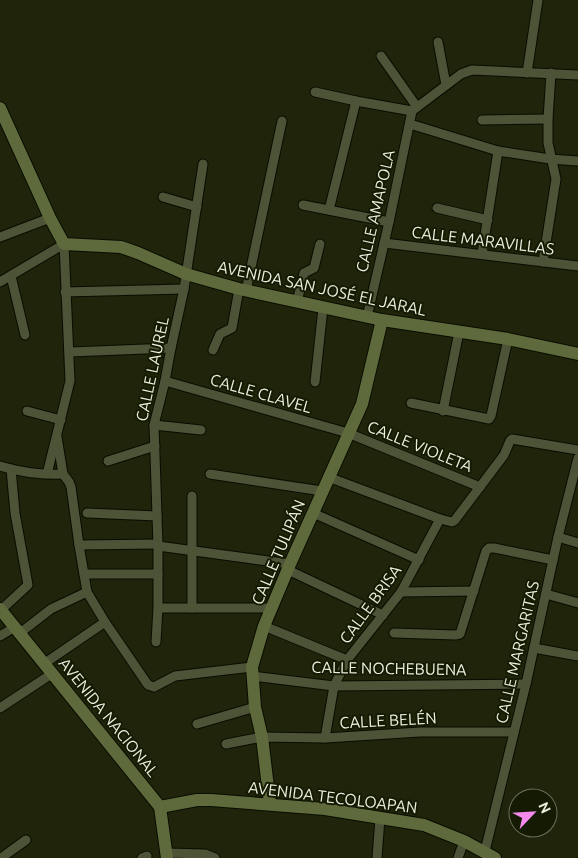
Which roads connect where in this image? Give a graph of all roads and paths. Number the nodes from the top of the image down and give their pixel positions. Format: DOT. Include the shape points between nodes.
graph roads {
  1 [pos="538,0"];
  2 [pos="438,42"];
  3 [pos="381,56"];
  4 [pos="527,72"];
  5 [pos="551,73"];
  6 [pos="578,75"];
  7 [pos="446,85"];
  8 [pos="315,92"];
  9 [pos="356,101"];
  10 [pos="415,109"];
  11 [pos="1,111"];
  12 [pos="548,119"];
  13 [pos="482,120"];
  14 [pos="282,121"];
  15 [pos="410,124"];
  16 [pos="498,151"];
  17 [pos="550,159"];
  18 [pos="578,161"];
  19 [pos="203,164"];
  20 [pos="163,197"];
  21 [pos="303,205"];
  22 [pos="197,207"];
  23 [pos="437,208"];
  24 [pos="329,210"];
  25 [pos="50,218"];
  26 [pos="488,220"];
  27 [pos="389,222"];
  28 [pos="0,237"];
  29 [pos="384,243"];
  30 [pos="64,244"];
  31 [pos="320,244"];
  32 [pos="482,254"];
  33 [pos="543,262"];
  34 [pos="578,266"];
  35 [pos="186,274"];
  36 [pos="11,276"];
  37 [pos="0,282"];
  38 [pos="184,289"];
  39 [pos="242,290"];
  40 [pos="65,292"];
  41 [pos="297,302"];
  42 [pos="323,308"];
  43 [pos="367,317"];
  44 [pos="382,320"];
  45 [pos="459,332"];
  46 [pos="25,335"];
  47 [pos="508,339"];
  48 [pos="171,348"];
  49 [pos="213,350"];
  50 [pos="70,352"];
  51 [pos="578,354"];
  52 [pos="165,381"];
  53 [pos="315,382"];
  54 [pos="411,403"];
  55 [pos="27,411"];
  56 [pos="443,411"];
  57 [pos="61,420"];
  58 [pos="154,425"];
  59 [pos="201,430"];
  60 [pos="348,433"];
  61 [pos="57,437"];
  62 [pos="154,446"];
  63 [pos="578,450"];
  64 [pos="578,458"];
  65 [pos="108,461"];
  66 [pos="0,466"];
  67 [pos="10,469"];
  68 [pos="47,474"];
  69 [pos="63,474"];
  70 [pos="210,474"];
  71 [pos="328,477"];
  72 [pos="480,487"];
  73 [pos="322,491"];
  74 [pos="192,496"];
  75 [pos="313,512"];
  76 [pos="87,513"];
  77 [pos="157,516"];
  78 [pos="440,519"];
  79 [pos="558,537"];
  80 [pos="578,542"];
  81 [pos="78,545"];
  82 [pos="158,545"];
  83 [pos="191,550"];
  84 [pos="419,560"];
  85 [pos="553,560"];
  86 [pos="289,567"];
  87 [pos="84,574"];
  88 [pos="158,574"];
  89 [pos="474,591"];
  90 [pos="88,592"];
  91 [pos="401,592"];
  92 [pos="546,594"];
  93 [pos="578,603"];
  94 [pos="158,608"];
  95 [pos="192,608"];
  96 [pos="271,608"];
  97 [pos="1,609"];
  98 [pos="383,615"];
  99 [pos="105,622"];
  100 [pos="264,626"];
  101 [pos="18,630"];
  102 [pos="394,633"];
  103 [pos="0,636"];
  104 [pos="156,642"];
  105 [pos="534,648"];
  106 [pos="578,656"];
  107 [pos="347,660"];
  108 [pos="49,668"];
  109 [pos="252,671"];
  110 [pos="526,684"];
  111 [pos="334,686"];
  112 [pos="255,707"];
  113 [pos="0,708"];
  114 [pos="197,724"];
  115 [pos="514,732"];
  116 [pos="262,737"];
  117 [pos="325,738"];
  118 [pos="226,744"];
  119 [pos="270,804"];
  120 [pos="160,807"];
  121 [pos="380,818"];
  122 [pos="26,840"];
  123 [pos="464,841"];
  124 [pos="490,855"];
  125 [pos="167,856"];
  126 [pos="1,858"];
  127 [pos="215,858"];
  128 [pos="378,858"];
  129 [pos="458,858"];
  1 -- 4 [label="street"];
  2 -- 7 [label="street"];
  3 -- 10 [label="street"];
  4 -- 5 [label="street"];
  4 -- 7 [label="street" via="472,70"];
  5 -- 6 [label="street"];
  5 -- 12 [label="street"];
  7 -- 10 [label="street"];
  8 -- 9 [label="street"];
  9 -- 10 [label="street"];
  9 -- 24 [label="street"];
  10 -- 15 [label="street, CALLE AMAPOLA"];
  11 -- 25 [label="street"];
  12 -- 13 [label="street"];
  12 -- 17 [label="street"];
  14 -- 39 [label="street"];
  15 -- 16 [label="street"];
  15 -- 27 [label="street, CALLE AMAPOLA"];
  16 -- 17 [label="street"];
  16 -- 26 [label="street"];
  17 -- 18 [label="street"];
  17 -- 33 [label="street" via="556,179"];
  19 -- 22 [label="street, CALLE LAUREL"];
  20 -- 22 [label="street"];
  21 -- 24 [label="street"];
  22 -- 35 [label="street, CALLE LAUREL"];
  23 -- 26 [label="street"];
  24 -- 27 [label="street"];
  25 -- 28 [label="street"];
  25 -- 30 [label="street"];
  26 -- 32 [label="street"];
  27 -- 29 [label="street, CALLE AMAPOLA"];
  29 -- 32 [label="street, CALLE MARAVILLAS"];
  29 -- 43 [label="street, CALLE AMAPOLA"];
  30 -- 35 [label="street, AVENIDA SAN JOSÉ EL JARAL" via="121,247"];
  30 -- 36 [label="street"];
  30 -- 40 [label="street"];
  31 -- 41 [label="street" via="314,268 304,273"];
  32 -- 33 [label="street, CALLE MARAVILLAS"];
  33 -- 34 [label="street, CALLE MARAVILLAS"];
  35 -- 38 [label="street, CALLE LAUREL"];
  35 -- 39 [label="street, AVENIDA SAN JOSÉ EL JARAL"];
  36 -- 37 [label="street"];
  36 -- 46 [label="street"];
  38 -- 40 [label="street"];
  38 -- 48 [label="street, CALLE LAUREL"];
  39 -- 41 [label="street, AVENIDA SAN JOSÉ EL JARAL"];
  39 -- 49 [label="street" via="232,328 220,334"];
  40 -- 50 [label="street"];
  41 -- 42 [label="street, AVENIDA SAN JOSÉ EL JARAL"];
  42 -- 43 [label="street, AVENIDA SAN JOSÉ EL JARAL"];
  42 -- 53 [label="street"];
  43 -- 44 [label="street, AVENIDA SAN JOSÉ EL JARAL"];
  44 -- 45 [label="street, AVENIDA SAN JOSÉ EL JARAL"];
  44 -- 60 [label="street, CALLE TULIPÁN" via="362,404"];
  45 -- 47 [label="street, AVENIDA SAN JOSÉ EL JARAL"];
  45 -- 56 [label="street"];
  47 -- 51 [label="street, AVENIDA SAN JOSÉ EL JARAL"];
  47 -- 56 [label="street" via="489,419"];
  48 -- 50 [label="street"];
  48 -- 52 [label="street, CALLE LAUREL"];
  50 -- 57 [label="street" via="70,381"];
  52 -- 58 [label="street, CALLE LAUREL"];
  52 -- 60 [label="street, CALLE CLAVEL"];
  54 -- 56 [label="street"];
  55 -- 57 [label="street"];
  57 -- 61 [label="street"];
  58 -- 59 [label="street"];
  58 -- 62 [label="street, CALLE LAUREL"];
  60 -- 71 [label="street, CALLE TULIPÁN"];
  60 -- 72 [label="street, CALLE VIOLETA"];
  61 -- 68 [label="street"];
  61 -- 69 [label="street"];
  62 -- 65 [label="street"];
  62 -- 77 [label="street, CALLE LAUREL"];
  63 -- 72 [label="street" via="512,439"];
  64 -- 79 [label="street, CALLE MARGARITAS"];
  66 -- 67 [label="street"];
  67 -- 68 [label="street"];
  67 -- 97 [label="street" via="28,586"];
  68 -- 69 [label="street"];
  69 -- 81 [label="street" via="69,482"];
  70 -- 73 [label="street"];
  71 -- 73 [label="street, CALLE TULIPÁN"];
  71 -- 78 [label="street"];
  72 -- 78 [label="street" via="455,520"];
  73 -- 75 [label="street, CALLE TULIPÁN"];
  74 -- 83 [label="street"];
  75 -- 84 [label="street"];
  75 -- 86 [label="street, CALLE TULIPÁN"];
  76 -- 77 [label="street"];
  77 -- 82 [label="street, CALLE LAUREL"];
  78 -- 84 [label="street, CALLE BRISA"];
  79 -- 80 [label="street"];
  79 -- 85 [label="street, CALLE MARGARITAS"];
  81 -- 82 [label="street"];
  81 -- 87 [label="street"];
  82 -- 83 [label="street"];
  82 -- 88 [label="street, CALLE LAUREL"];
  83 -- 86 [label="street"];
  83 -- 95 [label="street"];
  84 -- 91 [label="street, CALLE BRISA"];
  85 -- 89 [label="street" via="490,548 486,551"];
  85 -- 92 [label="street, CALLE MARGARITAS"];
  86 -- 96 [label="street, CALLE TULIPÁN"];
  86 -- 98 [label="street"];
  87 -- 88 [label="street"];
  87 -- 90 [label="street"];
  88 -- 94 [label="street, CALLE LAUREL"];
  89 -- 91 [label="street"];
  89 -- 102 [label="street" via="460,634"];
  90 -- 99 [label="street"];
  90 -- 101 [label="street" via="51,609"];
  91 -- 98 [label="street, CALLE BRISA"];
  92 -- 93 [label="street"];
  92 -- 105 [label="street, CALLE MARGARITAS"];
  94 -- 95 [label="street"];
  94 -- 104 [label="street, CALLE LAUREL"];
  95 -- 96 [label="street"];
  96 -- 100 [label="street, CALLE TULIPÁN"];
  97 -- 101 [label="street, AVENIDA NACIONAL"];
  98 -- 107 [label="street, CALLE BRISA"];
  99 -- 108 [label="street"];
  99 -- 109 [label="street, CALLE NOCHEBUENA" via="151,687 176,676"];
  100 -- 107 [label="street"];
  100 -- 109 [label="street, CALLE TULIPÁN"];
  101 -- 103 [label="street"];
  101 -- 108 [label="street, AVENIDA NACIONAL"];
  105 -- 106 [label="street"];
  105 -- 110 [label="street, CALLE MARGARITAS"];
  107 -- 111 [label="street, CALLE BRISA"];
  108 -- 113 [label="street"];
  108 -- 120 [label="street, AVENIDA NACIONAL"];
  109 -- 111 [label="street, CALLE NOCHEBUENA"];
  109 -- 112 [label="street, CALLE TULIPÁN"];
  110 -- 111 [label="street, CALLE NOCHEBUENA"];
  110 -- 115 [label="street, CALLE MARGARITAS"];
  111 -- 117 [label="street, CALLE BRISA"];
  112 -- 114 [label="street"];
  112 -- 116 [label="street, CALLE TULIPÁN"];
  115 -- 117 [label="street, CALLE BELÉN" via="420,732"];
  115 -- 124 [label="street, CALLE MARGARITAS"];
  116 -- 117 [label="street, CALLE BELÉN"];
  116 -- 118 [label="street, CALLE BELÉN"];
  116 -- 119 [label="street, CALLE TULIPÁN"];
  119 -- 120 [label="street, AVENIDA TECOLOAPAN" via="197,800"];
  119 -- 121 [label="street, AVENIDA TECOLOAPAN"];
  120 -- 125 [label="street, AVENIDA NACIONAL"];
  121 -- 123 [label="street, AVENIDA TECOLOAPAN" via="424,825"];
  121 -- 128 [label="street"];
  122 -- 126 [label="street"];
  123 -- 124 [label="street, AVENIDA TECOLOAPAN"];
  123 -- 129 [label="street"];
  125 -- 127 [label="street" via="205,854"];
}
